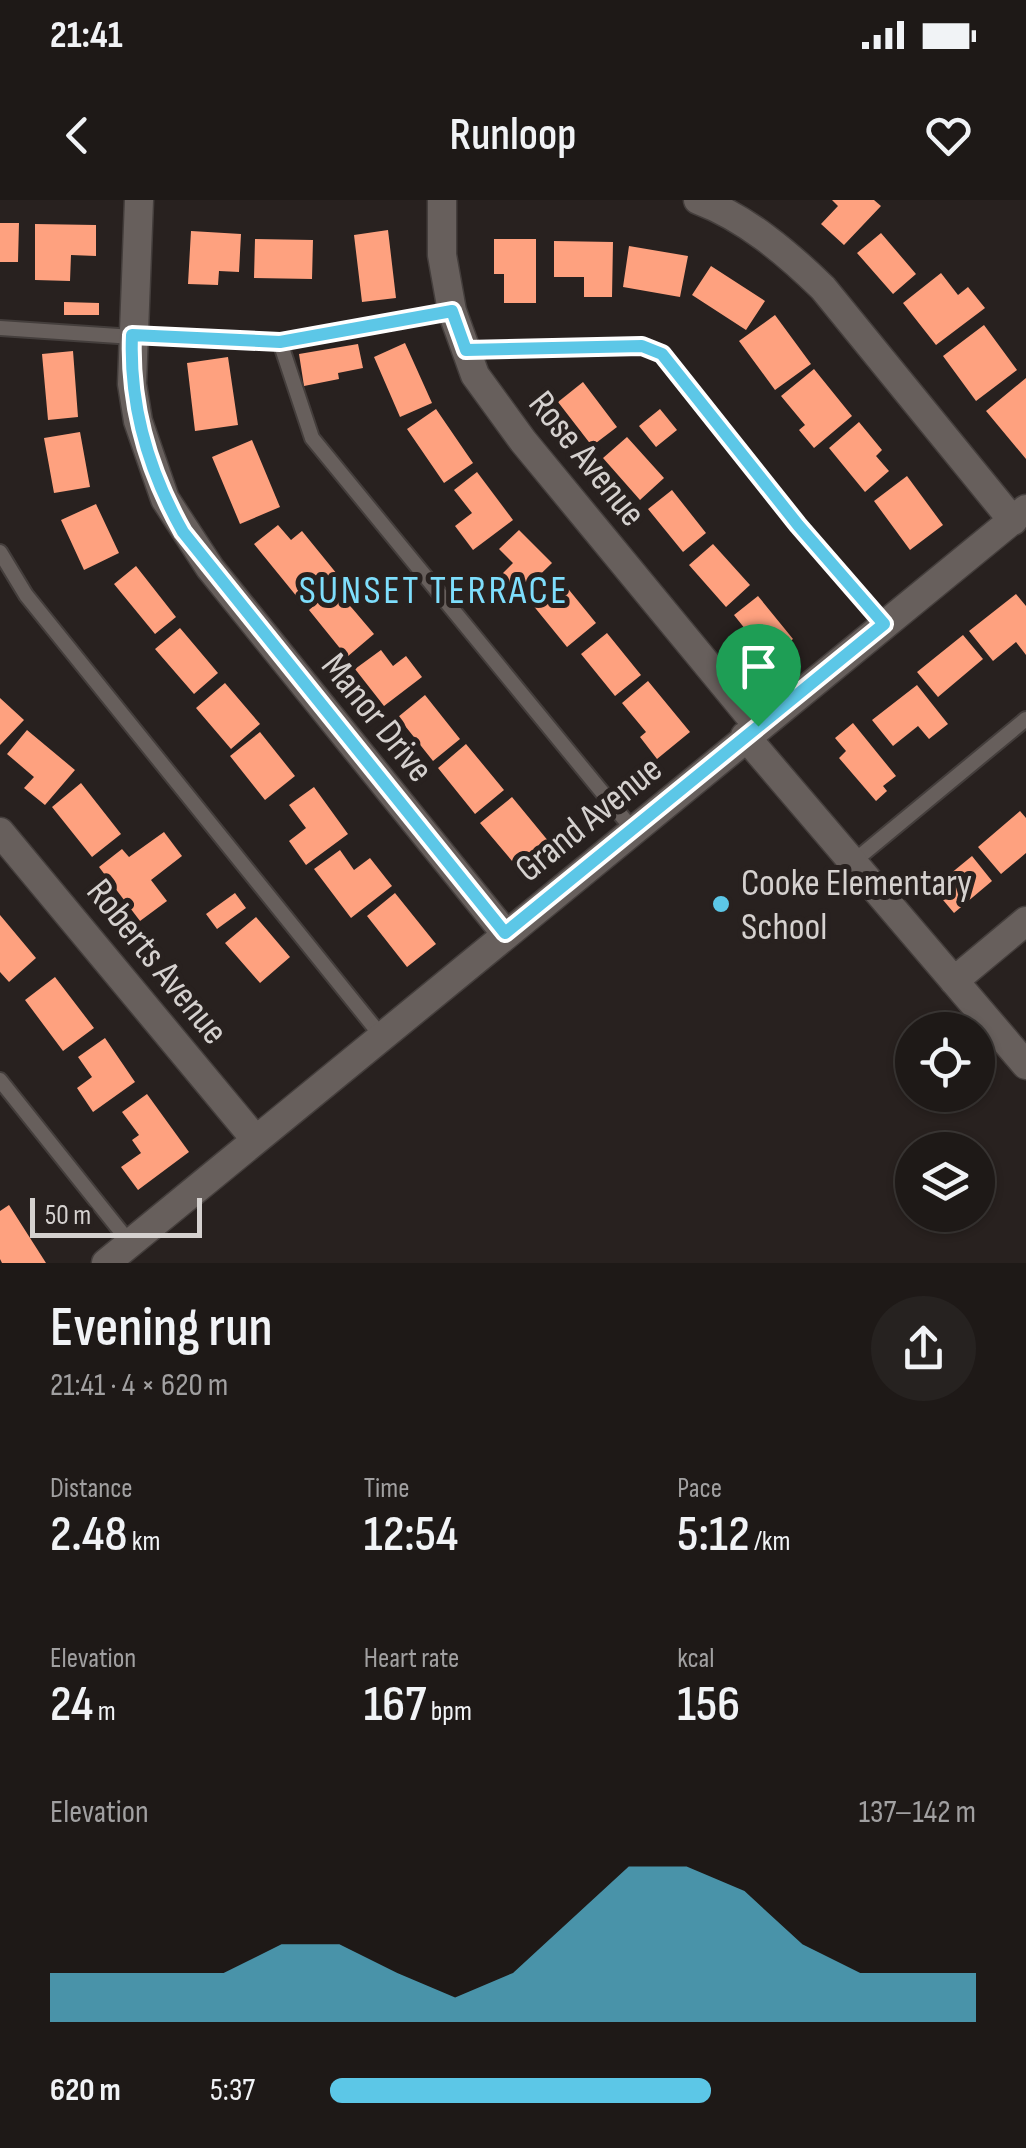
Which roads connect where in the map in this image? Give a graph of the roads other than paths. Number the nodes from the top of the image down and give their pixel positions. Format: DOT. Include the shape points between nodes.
graph roads {
  1 [pos="139,200"];
  2 [pos="442,200"];
  3 [pos="698,200"];
  4 [pos="452,311"];
  5 [pos="0,328"];
  6 [pos="132,336"];
  7 [pos="280,342"];
  8 [pos="466,350"];
  9 [pos="1019,515"];
  10 [pos="0,552"];
  11 [pos="884,624"];
  12 [pos="1026,719"];
  13 [pos="752,731"];
  14 [pos="0,832"];
  15 [pos="634,832"];
  16 [pos="852,862"];
  17 [pos="1026,921"];
  18 [pos="505,933"];
  19 [pos="954,981"];
  20 [pos="383,1038"];
  21 [pos="1026,1066"];
  22 [pos="0,1080"];
  23 [pos="256,1140"];
  24 [pos="130,1243"];
  25 [pos="106,1263"];
  1 -- 6 [label="street, Manor Drive"];
  2 -- 4 [label="street, Rose Avenue" via="442,256"];
  3 -- 9 [label="street" via="752,228 823,288"];
  4 -- 7 [label="lane"];
  4 -- 8 [label="street, Rose Avenue"];
  5 -- 6 [label="lane"];
  6 -- 7 [label="lane"];
  6 -- 18 [label="street, Manor Drive" via="138,422 183,532"];
  7 -- 15 [label="lane" via="312,438"];
  8 -- 11 [label="lane" via="642,346 662,354"];
  8 -- 13 [label="street, Rose Avenue" via="475,375 523,441"];
  9 -- 11 [label="street, Grand Avenue"];
  10 -- 20 [label="lane" via="26,595"];
  11 -- 13 [label="street, Grand Avenue"];
  12 -- 16 [label="lane"];
  13 -- 15 [label="street, Grand Avenue"];
  13 -- 16 [label="street, Rose Avenue"];
  14 -- 23 [label="street, Roberts Avenue"];
  15 -- 18 [label="street, Grand Avenue"];
  16 -- 19 [label="street, Rose Avenue"];
  17 -- 19 [label="street"];
  18 -- 20 [label="street, Grand Avenue"];
  19 -- 21 [label="street, Rose Avenue"];
  20 -- 23 [label="street, Grand Avenue"];
  22 -- 24 [label="lane"];
  23 -- 24 [label="street, Grand Avenue"];
  24 -- 25 [label="street, Grand Avenue"];
}
